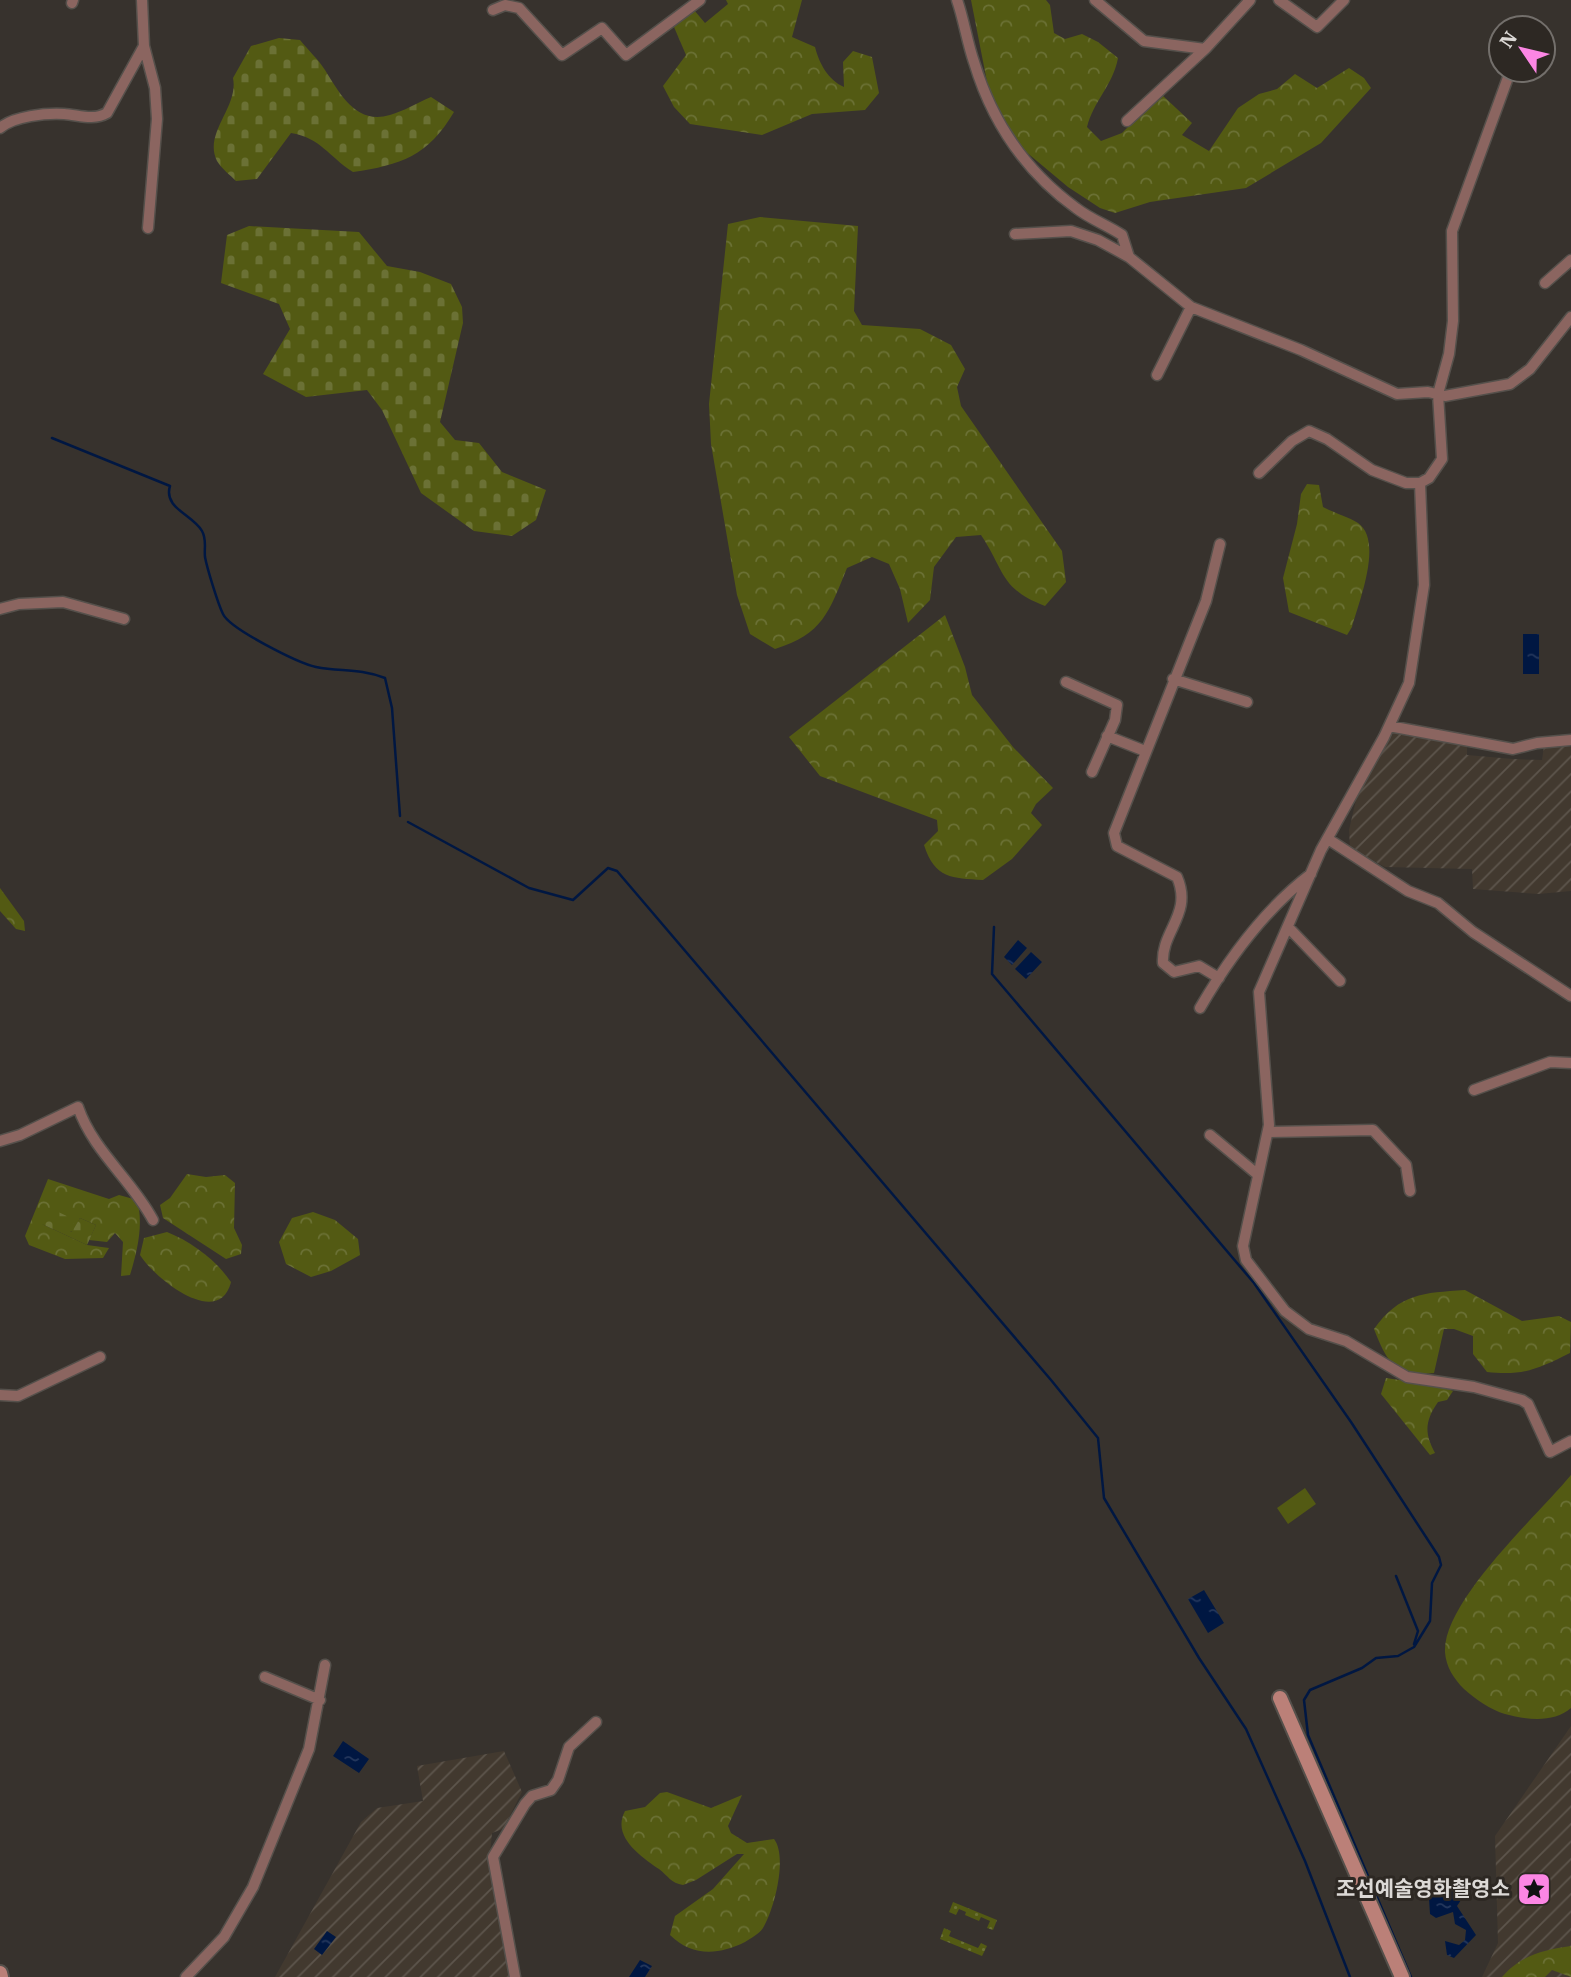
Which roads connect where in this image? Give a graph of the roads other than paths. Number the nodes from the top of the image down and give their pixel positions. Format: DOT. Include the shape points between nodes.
graph roads {
  1 [pos="142,0"];
  2 [pos="700,0"];
  3 [pos="957,0"];
  4 [pos="1095,0"];
  5 [pos="1251,0"];
  6 [pos="1279,0"];
  7 [pos="1344,0"];
  8 [pos="493,10"];
  9 [pos="144,46"];
  10 [pos="1205,49"];
  11 [pos="1506,84"];
  12 [pos="1126,121"];
  13 [pos="0,128"];
  14 [pos="148,228"];
  15 [pos="1015,234"];
  16 [pos="1129,257"];
  17 [pos="1571,260"];
  18 [pos="1545,283"];
  19 [pos="1191,307"];
  20 [pos="1571,317"];
  21 [pos="1157,375"];
  22 [pos="1438,394"];
  23 [pos="1259,473"];
  24 [pos="1420,483"];
  25 [pos="1220,544"];
  26 [pos="0,608"];
  27 [pos="124,619"];
  28 [pos="1173,679"];
  29 [pos="1066,682"];
  30 [pos="1248,702"];
  31 [pos="1390,726"];
  32 [pos="1107,736"];
  33 [pos="1571,740"];
  34 [pos="1144,751"];
  35 [pos="1092,772"];
  36 [pos="1328,839"];
  37 [pos="1311,874"];
  38 [pos="1288,927"];
  39 [pos="1219,978"];
  40 [pos="1340,981"];
  41 [pos="1571,996"];
  42 [pos="1200,1008"];
  43 [pos="1571,1063"];
  44 [pos="1474,1090"];
  45 [pos="1268,1132"];
  46 [pos="1210,1135"];
  47 [pos="0,1141"];
  48 [pos="1257,1174"];
  49 [pos="1410,1191"];
  50 [pos="153,1220"];
  51 [pos="100,1356"];
  52 [pos="0,1395"];
  53 [pos="1571,1441"];
  54 [pos="325,1665"];
  55 [pos="265,1677"];
  56 [pos="1280,1698"];
  57 [pos="320,1700"];
  58 [pos="596,1722"];
  59 [pos="186,1977"];
  60 [pos="515,1977"];
  61 [pos="1402,1977"];
  1 -- 9 [label="street"];
  2 -- 8 [label="street" via="626,55 602,28 562,55 519,8 505,5"];
  3 -- 16 [label="street" via="986,99 1003,132 1049,186 1122,235"];
  4 -- 10 [label="street" via="1144,41"];
  5 -- 10 [label="street"];
  6 -- 7 [label="street" via="1317,27"];
  9 -- 13 [label="street" via="107,113 91,118 61,114 16,119"];
  9 -- 14 [label="street" via="157,119"];
  10 -- 12 [label="street"];
  11 -- 22 [label="street" via="1452,231 1453,321"];
  15 -- 16 [label="street" via="1071,231"];
  16 -- 19 [label="street"];
  17 -- 18 [label="street"];
  19 -- 21 [label="street"];
  19 -- 22 [label="street" via="1301,350 1386,391"];
  20 -- 22 [label="street" via="1530,369 1510,384"];
  22 -- 24 [label="street" via="1442,459"];
  23 -- 24 [label="street" via="1309,431 1390,479"];
  24 -- 31 [label="street" via="1424,585 1409,683"];
  25 -- 28 [label="street" via="1206,601"];
  26 -- 27 [label="street" via="64,602"];
  28 -- 30 [label="street"];
  28 -- 34 [label="street"];
  29 -- 32 [label="street" via="1117,705"];
  31 -- 33 [label="street" via="1513,749"];
  31 -- 36 [label="street"];
  32 -- 34 [label="street"];
  32 -- 35 [label="street"];
  34 -- 39 [label="street" via="1114,840 1124,850 1177,877 1181,886 1183,900 1163,963 1174,972 1199,966"];
  36 -- 37 [label="street"];
  36 -- 41 [label="street" via="1408,891 1438,904"];
  37 -- 38 [label="street"];
  37 -- 39 [label="street" via="1286,893"];
  38 -- 40 [label="street"];
  38 -- 45 [label="street" via="1259,992"];
  39 -- 42 [label="street"];
  43 -- 44 [label="street" via="1550,1062"];
  45 -- 48 [label="street"];
  45 -- 49 [label="street" via="1373,1130 1406,1165"];
  46 -- 48 [label="street"];
  47 -- 50 [label="street" via="78,1107 95,1143"];
  48 -- 53 [label="street" via="1243,1246 1246,1260 1296,1321 1346,1341 1407,1377 1522,1400 1550,1452"];
  51 -- 52 [label="street" via="18,1396"];
  54 -- 57 [label="street"];
  55 -- 57 [label="street"];
  56 -- 61 [label="main road"];
  57 -- 59 [label="street" via="293,1794 253,1887 224,1937"];
  58 -- 60 [label="street" via="569,1747 551,1790 532,1796 525,1804 493,1857"];
}
